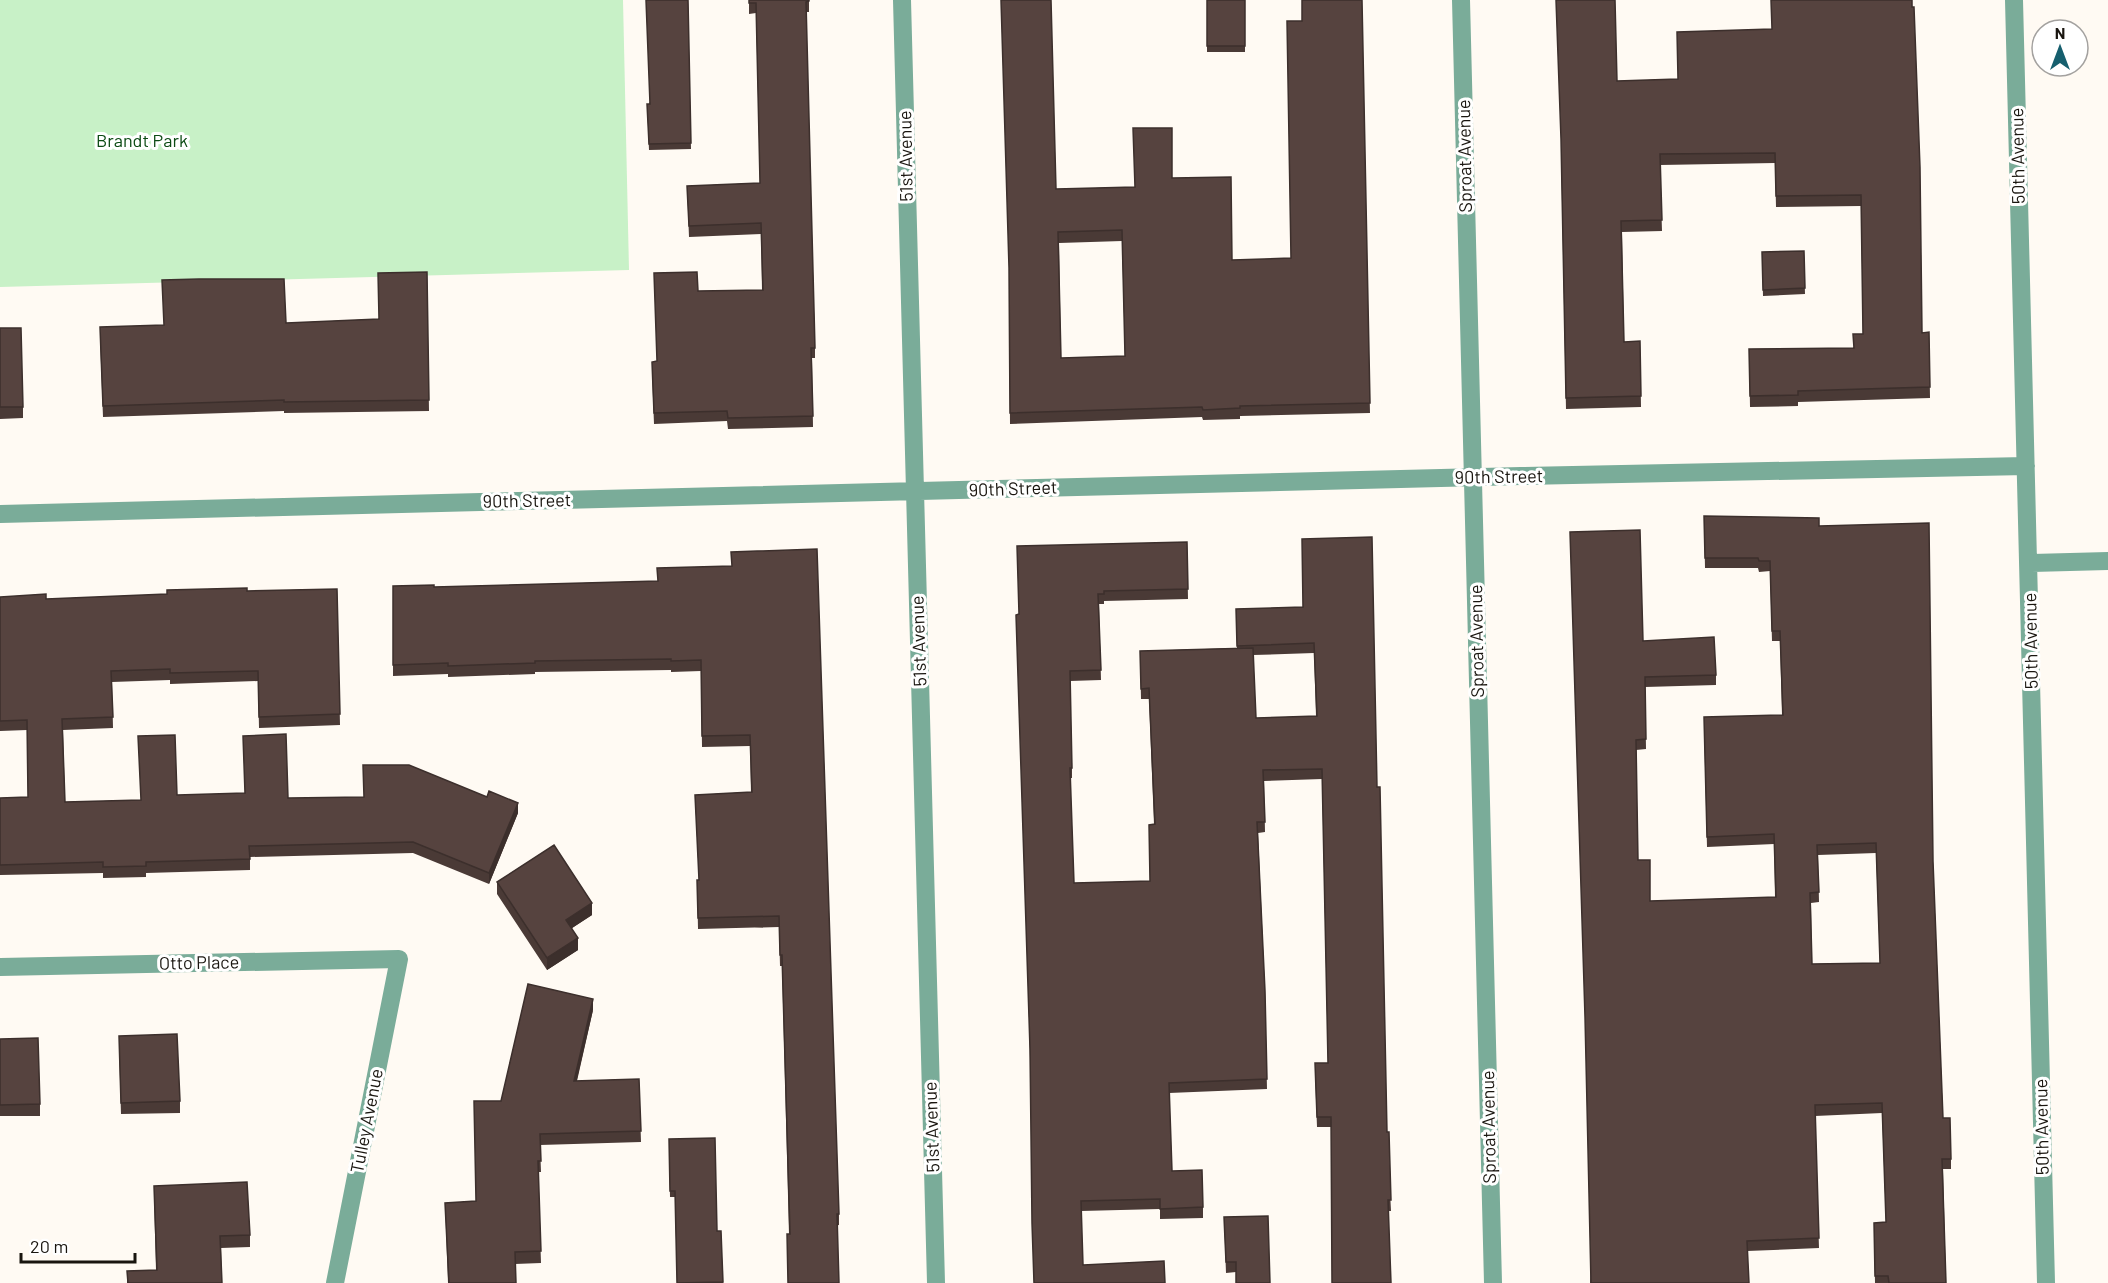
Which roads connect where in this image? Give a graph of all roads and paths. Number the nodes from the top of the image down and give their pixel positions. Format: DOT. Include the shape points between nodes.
graph roads {
  1 [pos="902,0"];
  2 [pos="1461,0"];
  3 [pos="2014,0"];
  4 [pos="2026,466"];
  5 [pos="1473,477"];
  6 [pos="915,492"];
  7 [pos="0,513"];
  8 [pos="2108,561"];
  9 [pos="2029,563"];
  10 [pos="399,959"];
  11 [pos="0,967"];
  12 [pos="335,1283"];
  13 [pos="936,1283"];
  14 [pos="1493,1283"];
  15 [pos="2046,1283"];
  1 -- 6 [label="street, 51st Avenue"];
  2 -- 5 [label="street, Sproat Avenue"];
  3 -- 4 [label="street, 50th Avenue"];
  4 -- 5 [label="street, 90th Street"];
  4 -- 9 [label="street, 50th Avenue"];
  5 -- 6 [label="street, 90th Street"];
  5 -- 14 [label="street, Sproat Avenue"];
  6 -- 7 [label="street, 90th Street"];
  6 -- 13 [label="street, 51st Avenue"];
  8 -- 9 [label="street"];
  9 -- 15 [label="street, 50th Avenue"];
  10 -- 11 [label="street, Otto Place"];
  10 -- 12 [label="street, Tulley Avenue"];
}
